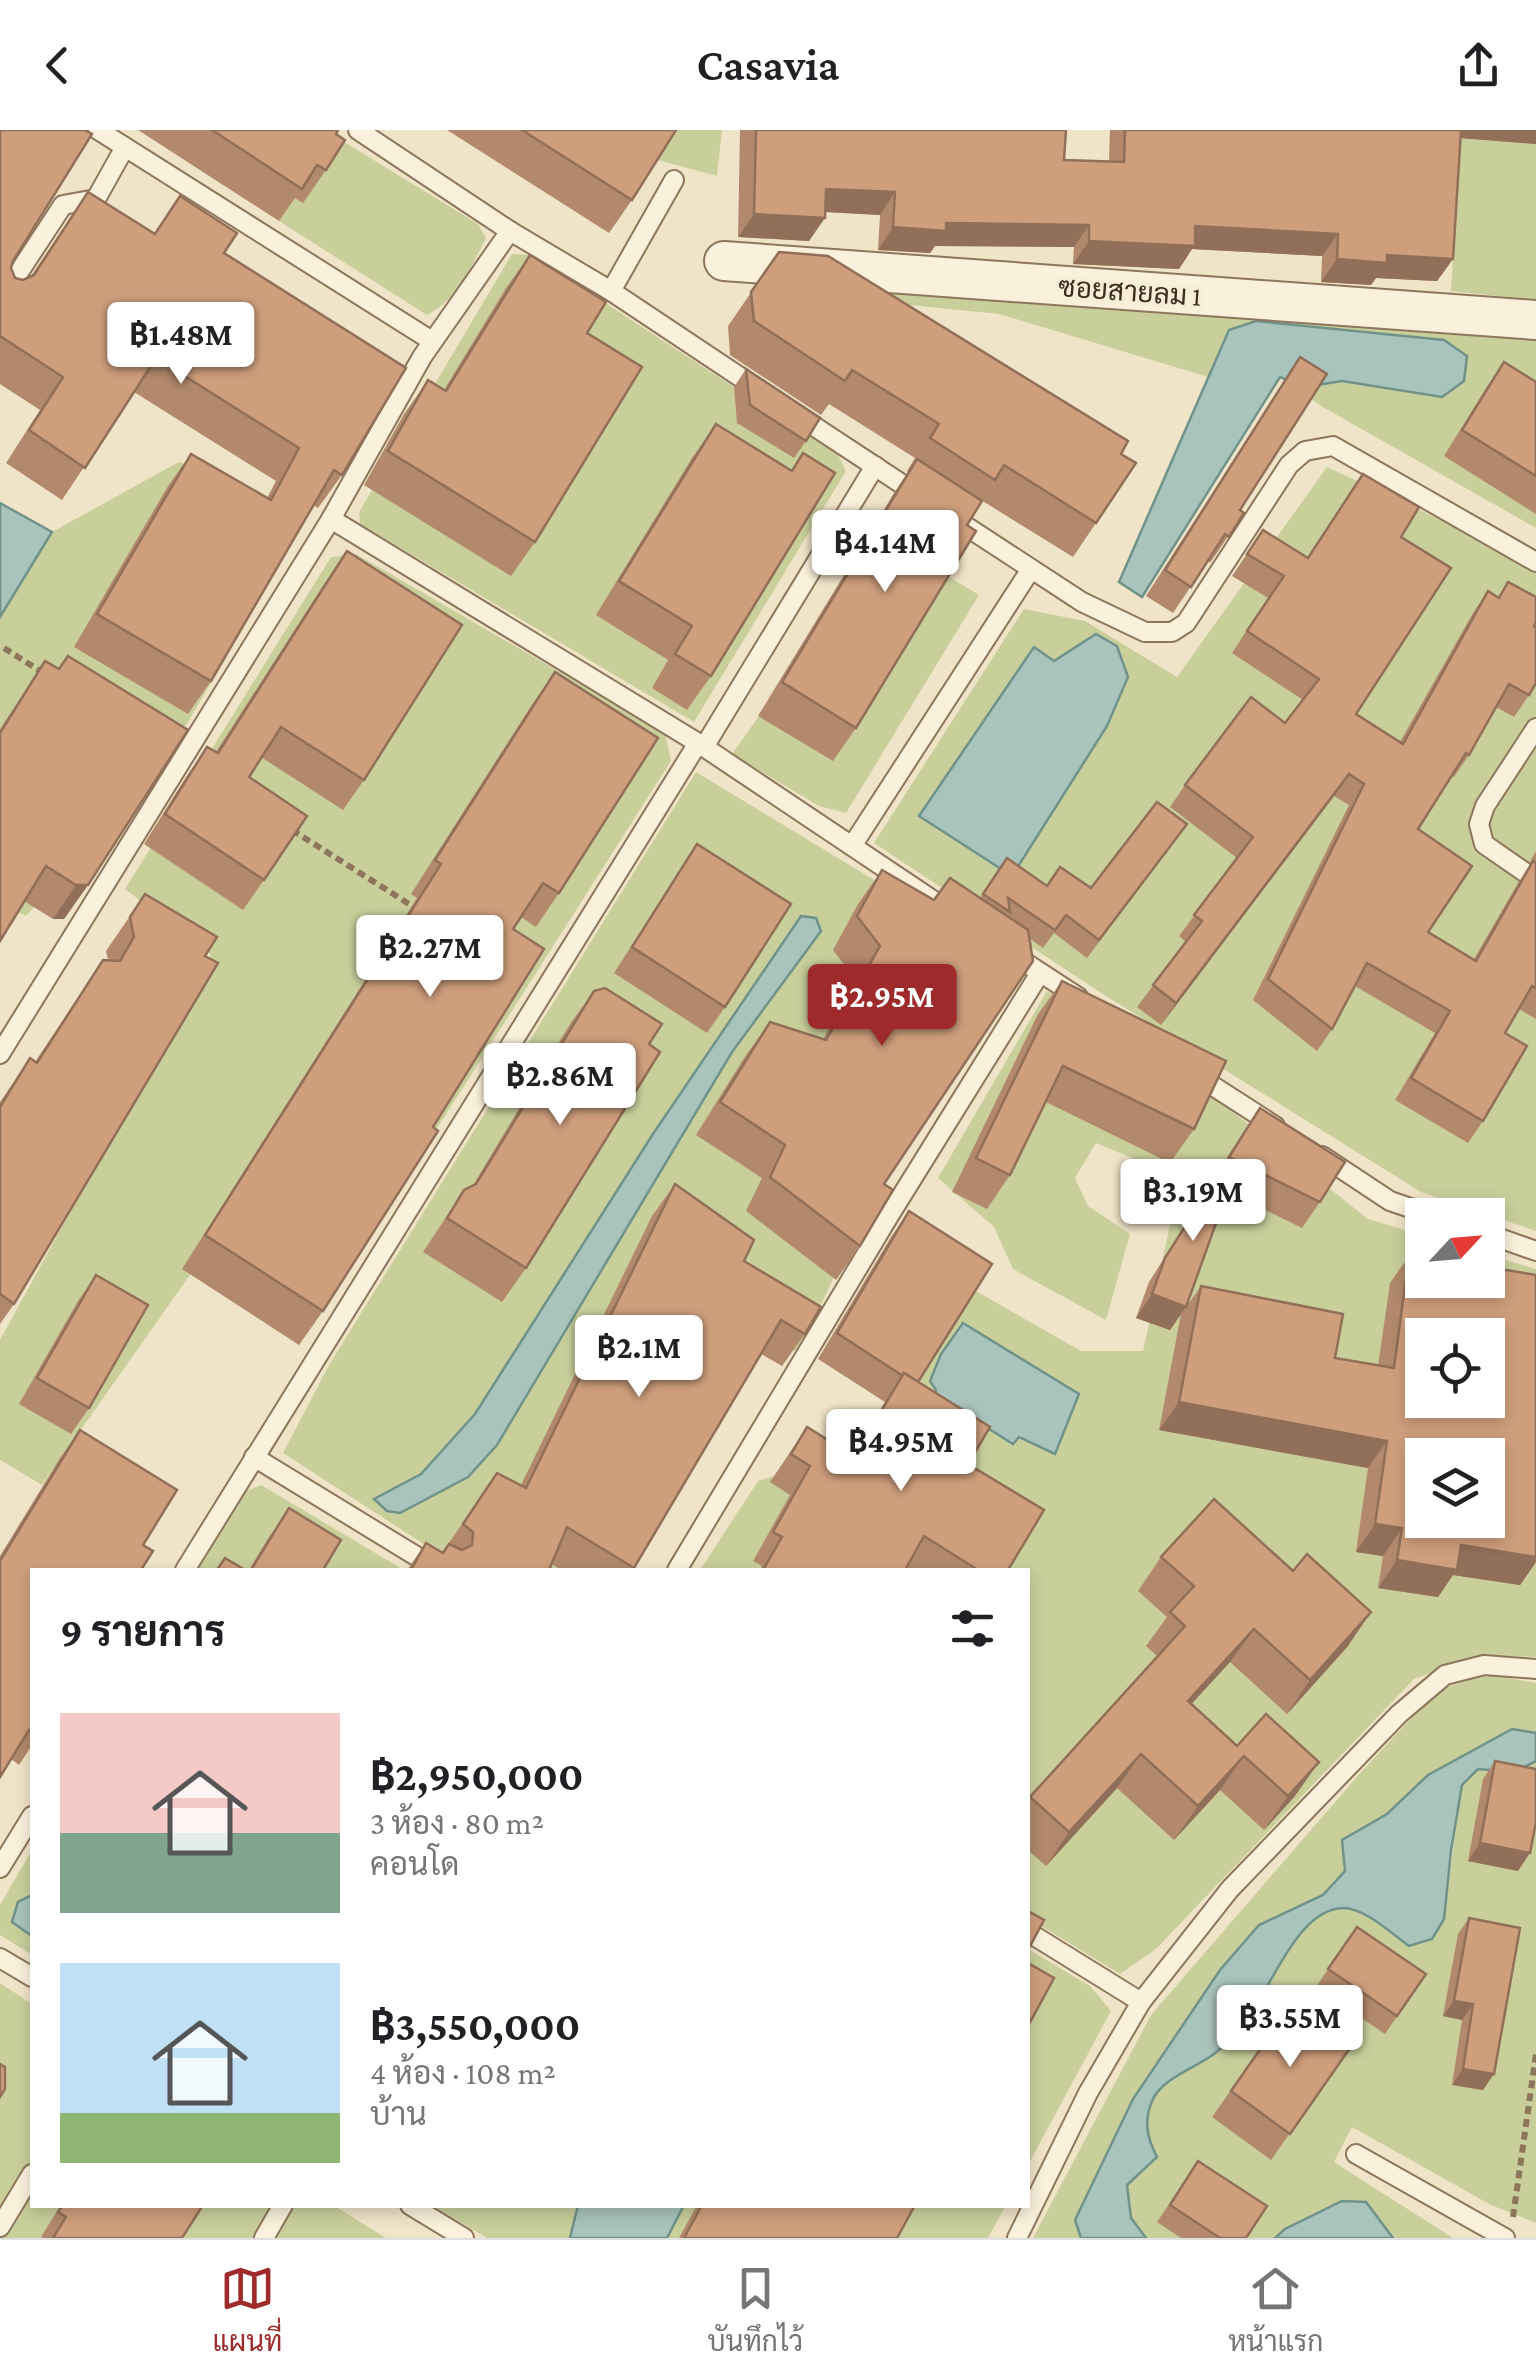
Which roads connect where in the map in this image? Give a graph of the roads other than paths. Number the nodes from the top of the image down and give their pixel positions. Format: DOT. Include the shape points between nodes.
graph roads {
  1 [pos="98,130"];
  2 [pos="358,130"];
  3 [pos="125,146"];
  4 [pos="674,180"];
  5 [pos="510,230"];
  6 [pos="724,261"];
  7 [pos="610,292"];
  8 [pos="0,301"];
  9 [pos="1536,320"];
  10 [pos="432,341"];
  11 [pos="875,466"];
  12 [pos="331,518"];
  13 [pos="1536,562"];
  14 [pos="1030,568"];
  15 [pos="1536,728"];
  16 [pos="701,745"];
  17 [pos="852,846"];
  18 [pos="1536,880"];
  19 [pos="946,910"];
  20 [pos="994,942"];
  21 [pos="1040,973"];
  22 [pos="1099,1011"];
  23 [pos="0,1054"];
  24 [pos="1174,1060"];
  25 [pos="1405,1206"];
  26 [pos="1505,1240"];
  27 [pos="1536,1251"];
  28 [pos="254,1457"];
  29 [pos="185,1568"];
  30 [pos="436,1568"];
  31 [pos="679,1568"];
  32 [pos="1536,1670"];
  33 [pos="30,1819"];
  34 [pos="0,1868"];
  35 [pos="1030,1933"];
  36 [pos="0,1958"];
  37 [pos="30,1977"];
  38 [pos="1141,2002"];
  39 [pos="1356,2154"];
  40 [pos="30,2177"];
  41 [pos="282,2208"];
  42 [pos="415,2208"];
  43 [pos="0,2227"];
  44 [pos="264,2238"];
  45 [pos="464,2238"];
  46 [pos="1017,2238"];
  47 [pos="1505,2238"];
  1 -- 3 [label="lane"];
  2 -- 5 [label="lane"];
  3 -- 8 [label="lane" via="96,199 62,206"];
  3 -- 10 [label="lane"];
  4 -- 7 [label="lane"];
  5 -- 7 [label="lane"];
  5 -- 10 [label="lane"];
  6 -- 9 [label="street, ซอยสายลม 1"];
  7 -- 11 [label="lane"];
  10 -- 12 [label="lane"];
  11 -- 14 [label="lane"];
  11 -- 16 [label="lane"];
  12 -- 16 [label="lane"];
  12 -- 23 [label="lane"];
  13 -- 14 [label="lane" via="1333,446 1306,451 1289,465 1186,624 1172,632 1145,632"];
  14 -- 17 [label="lane"];
  15 -- 18 [label="lane" via="1479,824 1484,844"];
  16 -- 17 [label="lane"];
  16 -- 28 [label="lane"];
  17 -- 19 [label="lane"];
  20 -- 21 [label="lane"];
  21 -- 22 [label="lane"];
  21 -- 31 [label="lane"];
  24 -- 25 [label="lane"];
  26 -- 27 [label="lane"];
  28 -- 29 [label="lane"];
  28 -- 30 [label="lane"];
  32 -- 38 [label="lane" via="1484,1665 1445,1675 1410,1704 1230,1889"];
  33 -- 34 [label="lane"];
  35 -- 38 [label="lane"];
  36 -- 37 [label="lane"];
  38 -- 46 [label="lane"];
  39 -- 47 [label="lane"];
  40 -- 43 [label="lane"];
  41 -- 44 [label="lane"];
  42 -- 45 [label="lane"];
}
